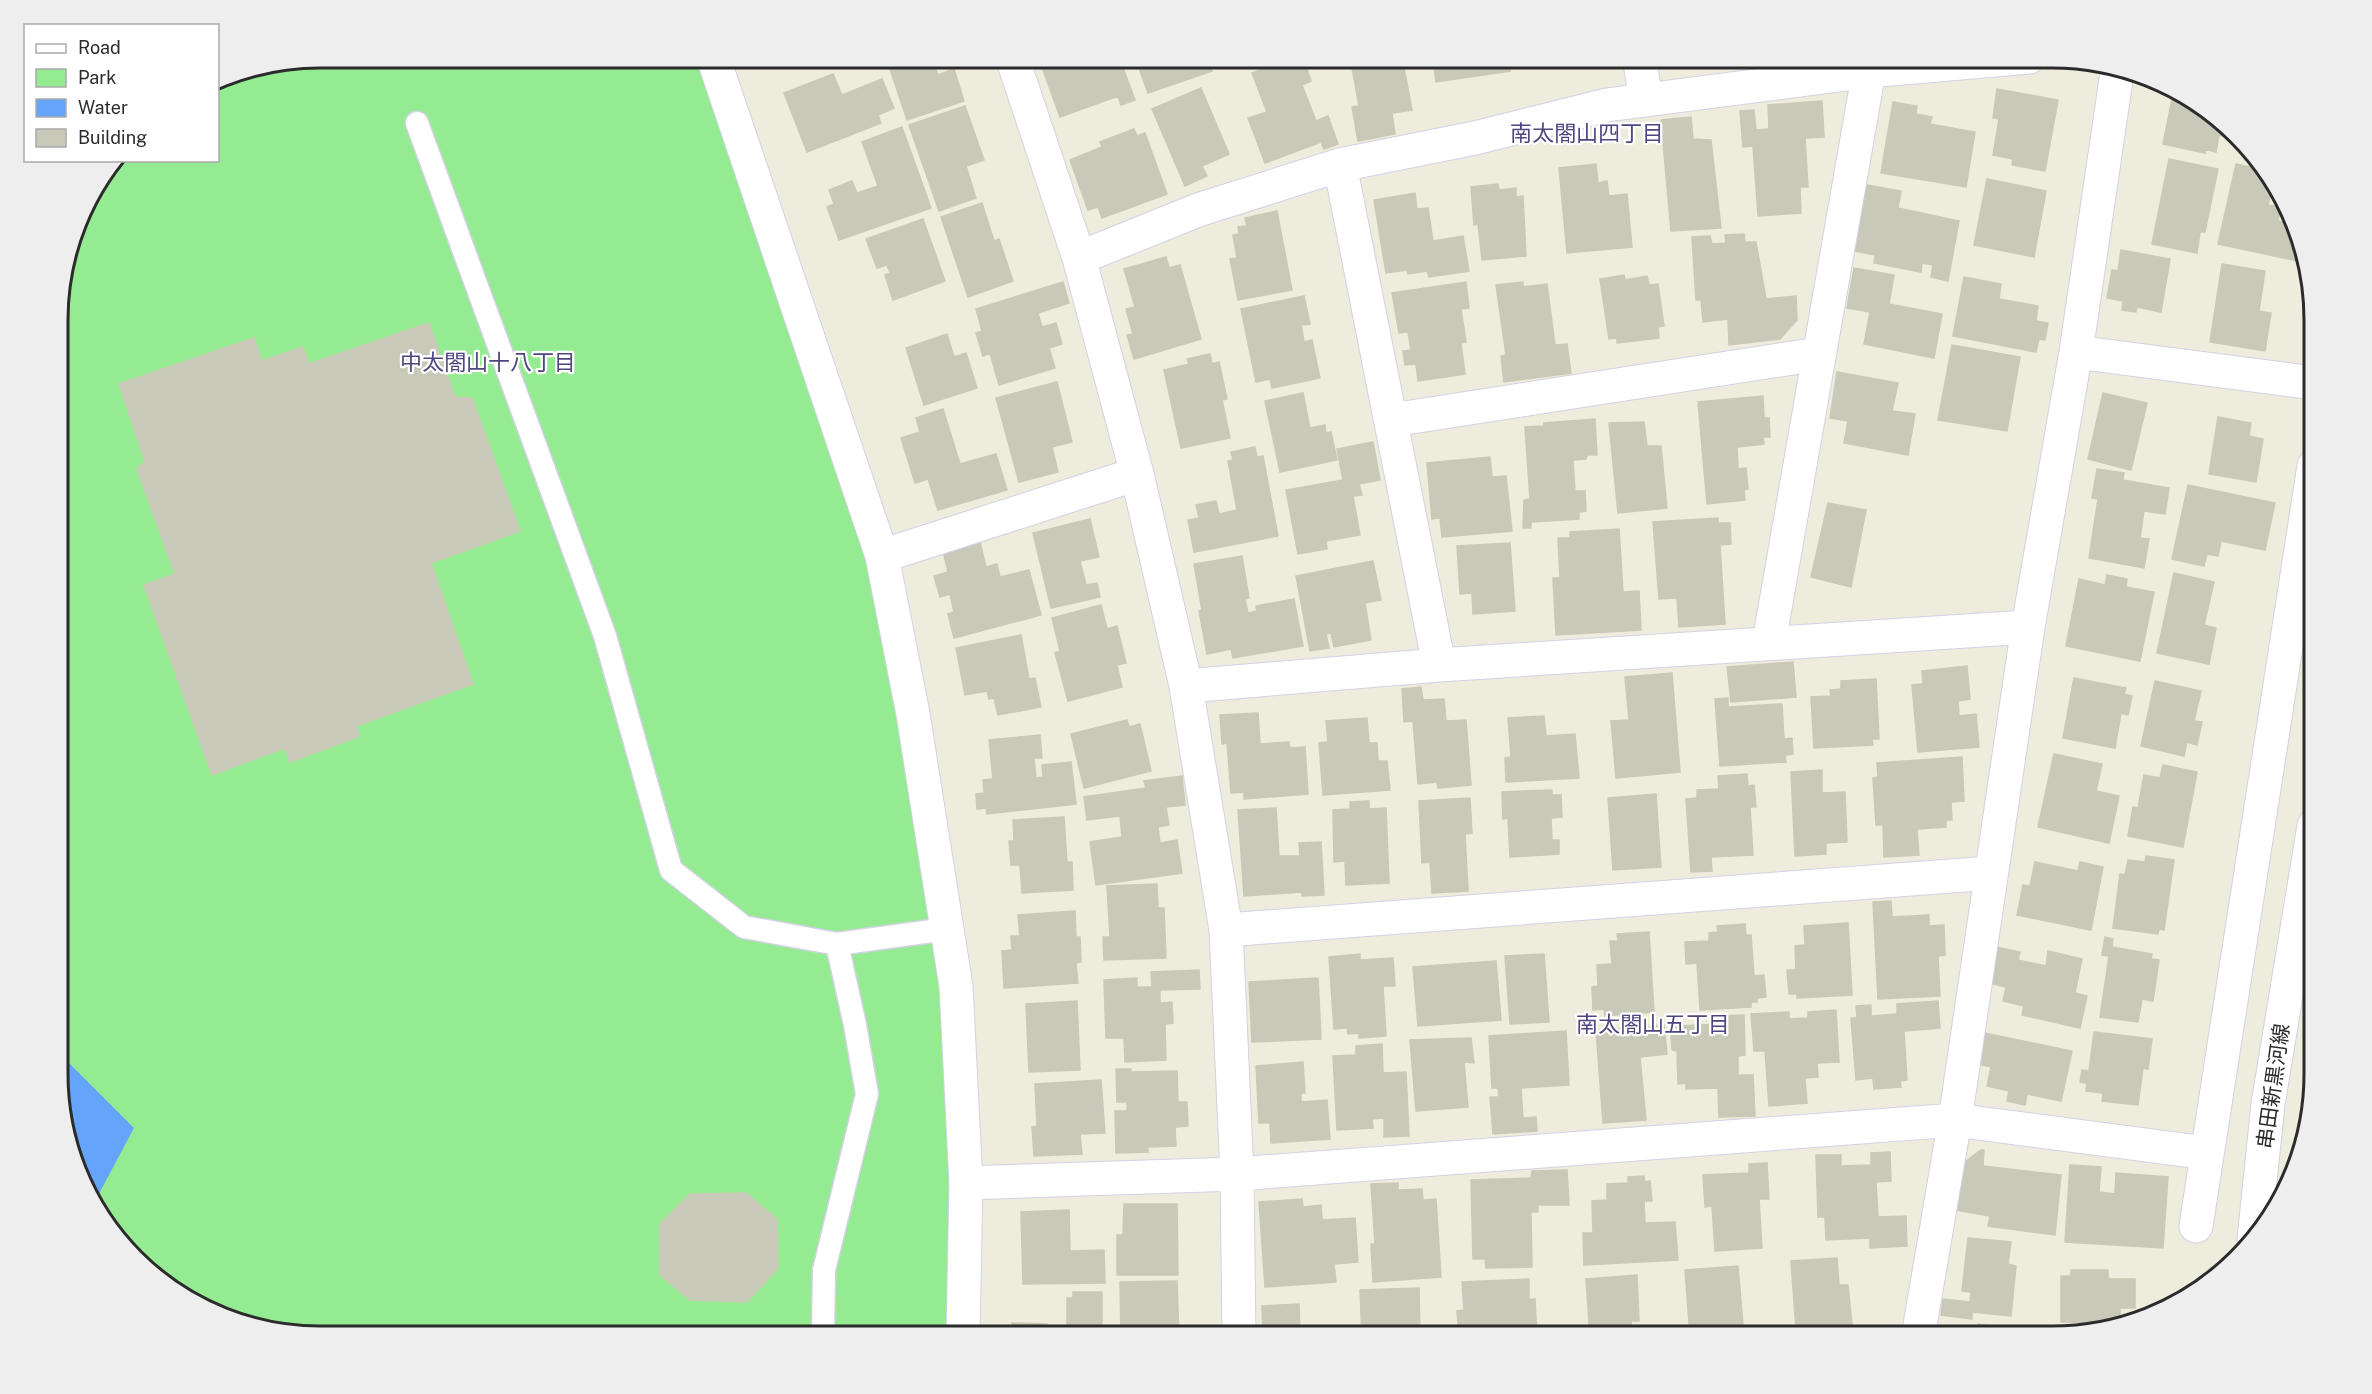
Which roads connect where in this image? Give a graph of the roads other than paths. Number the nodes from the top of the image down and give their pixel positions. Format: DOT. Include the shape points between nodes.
graph roads {
  1 [pos="717,68"];
  2 [pos="1016,68"];
  3 [pos="1641,68"];
  4 [pos="1903,68"];
  5 [pos="1869,71"];
  6 [pos="2117,76"];
  7 [pos="1646,100"];
  8 [pos="417,123"];
  9 [pos="1340,165"];
  10 [pos="1079,258"];
  11 [pos="2076,352"];
  12 [pos="1818,354"];
  13 [pos="2304,382"];
  14 [pos="1392,420"];
  15 [pos="1137,474"];
  16 [pos="2304,530"];
  17 [pos="882,556"];
  18 [pos="2028,627"];
  19 [pos="1769,642"];
  20 [pos="1439,665"];
  21 [pos="1186,686"];
  22 [pos="1991,873"];
  23 [pos="2304,886"];
  24 [pos="947,929"];
  25 [pos="1226,930"];
  26 [pos="837,944"];
  27 [pos="1955,1120"];
  28 [pos="2207,1153"];
  29 [pos="1237,1174"];
  30 [pos="966,1183"];
  31 [pos="2256,1223"];
  32 [pos="2196,1226"];
  33 [pos="823,1326"];
  34 [pos="963,1326"];
  35 [pos="1239,1326"];
  36 [pos="1920,1326"];
  1 -- 17 [label="street"];
  2 -- 10 [label="street"];
  3 -- 7 [label="street"];
  4 -- 5 [label="street"];
  5 -- 7 [label="street"];
  5 -- 12 [label="street"];
  6 -- 11 [label="street"];
  7 -- 9 [label="street" via="1607,105 1475,138"];
  8 -- 26 [label="lane" via="605,636 671,870 744,927"];
  9 -- 10 [label="street" via="1198,210"];
  9 -- 14 [label="street"];
  10 -- 15 [label="street"];
  11 -- 13 [label="street"];
  11 -- 18 [label="street"];
  12 -- 14 [label="street"];
  12 -- 19 [label="street"];
  14 -- 20 [label="street"];
  15 -- 17 [label="street"];
  15 -- 21 [label="street"];
  16 -- 28 [label="street"];
  17 -- 24 [label="street" via="913,714"];
  18 -- 19 [label="street"];
  18 -- 22 [label="street"];
  19 -- 20 [label="street"];
  20 -- 21 [label="street"];
  21 -- 25 [label="street"];
  22 -- 25 [label="street"];
  22 -- 27 [label="street"];
  23 -- 31 [label="street, 串田新黒河線" via="2268,1104"];
  24 -- 26 [label="lane"];
  24 -- 30 [label="street" via="956,986"];
  25 -- 29 [label="street"];
  26 -- 33 [label="lane" via="867,1094 824,1270"];
  27 -- 28 [label="street"];
  27 -- 29 [label="street"];
  27 -- 36 [label="street"];
  28 -- 32 [label="street"];
  29 -- 30 [label="street"];
  29 -- 35 [label="street"];
  30 -- 34 [label="street"];
}
